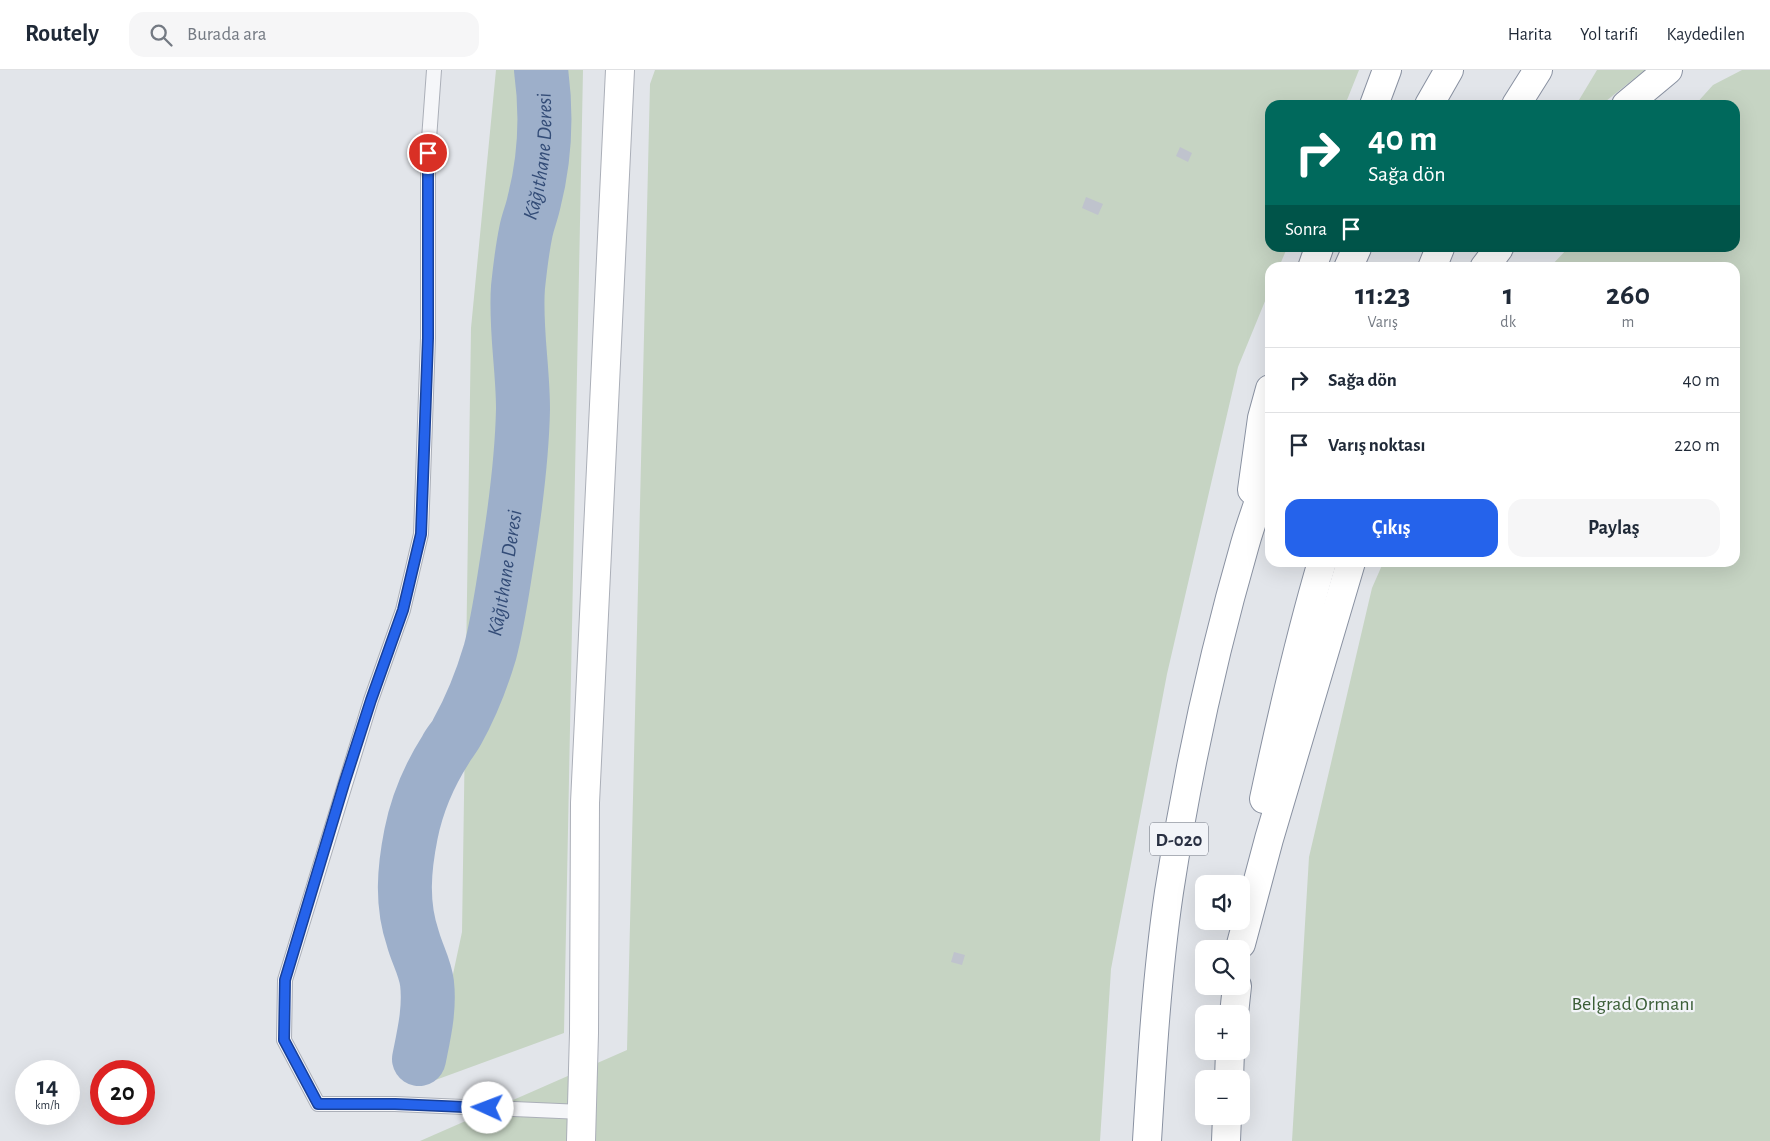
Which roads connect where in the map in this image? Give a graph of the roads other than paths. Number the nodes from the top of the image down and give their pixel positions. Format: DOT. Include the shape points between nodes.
graph roads {
  1 [pos="434,70"];
  2 [pos="620,70"];
  3 [pos="1387,70"];
  4 [pos="1449,70"];
  5 [pos="1538,70"];
  6 [pos="1668,70"];
  7 [pos="1376,100"];
  8 [pos="1432,100"];
  9 [pos="1519,100"];
  10 [pos="1632,100"];
  11 [pos="1265,407"];
  12 [pos="1265,484"];
  13 [pos="1245,542"];
  14 [pos="1321,567"];
  15 [pos="1350,567"];
  16 [pos="1241,940"];
  17 [pos="1242,940"];
  18 [pos="582,1112"];
  19 [pos="1227,1125"];
  20 [pos="582,1141"];
  21 [pos="1147,1141"];
  22 [pos="1226,1141"];
  1 -- 18 [label="lane" via="428,153 428,338 421,534 403,610 368,709 285,980 284,1040 318,1104"];
  2 -- 18 [label="main road" via="585,803"];
  3 -- 7 [label="main road"];
  4 -- 8 [label="main road"];
  5 -- 9 [label="main road"];
  6 -- 10 [label="main road"];
  11 -- 13 [label="main road"];
  12 -- 13 [label="main road, D-020"];
  13 -- 21 [label="main road, D-020" via="1205,703 1169,892 1158,983"];
  14 -- 16 [label="main road" via="1282,712 1260,815"];
  15 -- 17 [label="main road"];
  18 -- 20 [label="main road"];
  19 -- 22 [label="main road"];
}
